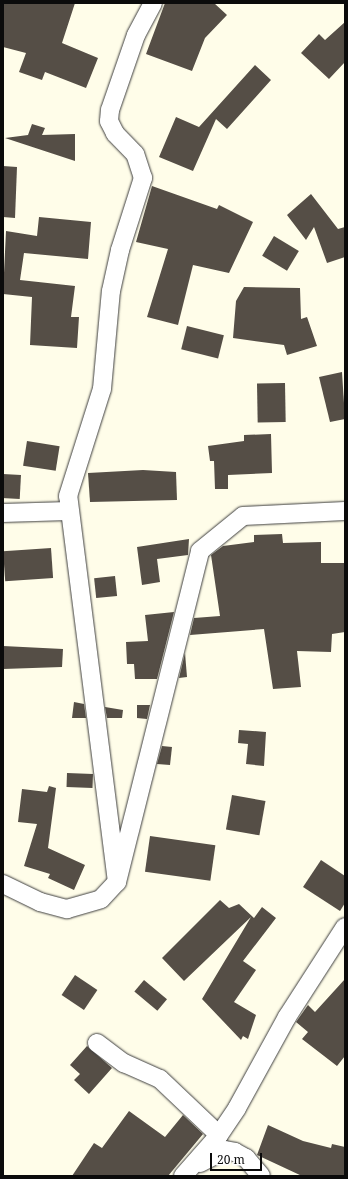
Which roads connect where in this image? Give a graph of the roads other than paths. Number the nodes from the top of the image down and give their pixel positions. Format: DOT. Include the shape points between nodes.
graph roads {
  1 [pos="153,3"];
  2 [pos="68,511"];
  3 [pos="345,511"];
  4 [pos="3,513"];
  5 [pos="117,882"];
  6 [pos="3,884"];
  7 [pos="345,926"];
  8 [pos="97,1043"];
  9 [pos="219,1135"];
  10 [pos="184,1175"];
  11 [pos="261,1176"];
  1 -- 2 [label="street" via="136,35 110,110 109,121 115,134 135,154 143,178 120,250 111,291 102,389 68,496"];
  2 -- 4 [label="street"];
  2 -- 5 [label="street"];
  3 -- 5 [label="street" via="243,516 200,551"];
  5 -- 6 [label="street" via="101,899 67,909 40,902"];
  7 -- 9 [label="street" via="286,1017"];
  8 -- 9 [label="street" via="124,1063 160,1079"];
  9 -- 10 [label="street"];
  10 -- 11 [label="street" via="225,1150 246,1158"];
}
